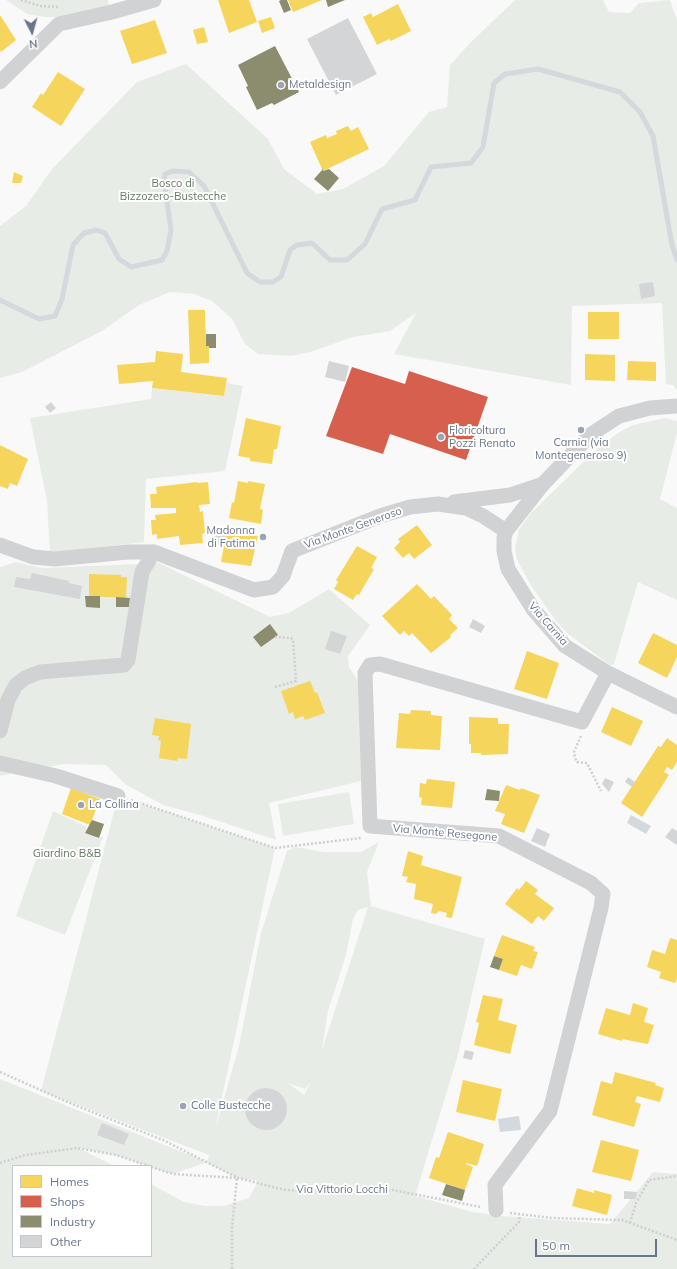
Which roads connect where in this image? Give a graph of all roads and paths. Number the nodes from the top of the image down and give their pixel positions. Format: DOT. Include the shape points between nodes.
graph roads {
  1 [pos="22,0"];
  2 [pos="154,0"];
  3 [pos="66,6"];
  4 [pos="0,82"];
  5 [pos="677,406"];
  6 [pos="543,484"];
  7 [pos="438,504"];
  8 [pos="506,531"];
  9 [pos="0,545"];
  10 [pos="154,552"];
  11 [pos="275,637"];
  12 [pos="608,674"];
  13 [pos="275,687"];
  14 [pos="677,707"];
  15 [pos="582,722"];
  16 [pos="0,731"];
  17 [pos="0,763"];
  18 [pos="602,791"];
  19 [pos="118,796"];
  20 [pos="370,826"];
  21 [pos="0,1072"];
  22 [pos="0,1163"];
  23 [pos="147,1165"];
  24 [pos="152,1167"];
  25 [pos="677,1176"];
  26 [pos="237,1178"];
  27 [pos="496,1210"];
  28 [pos="520,1215"];
  29 [pos="630,1223"];
  30 [pos="677,1240"];
  31 [pos="232,1269"];
  32 [pos="474,1269"];
  1 -- 3 [label="path" via="40,6"];
  2 -- 4 [label="street" via="59,24"];
  5 -- 6 [label="street, Via Monte Generoso" via="650,408 619,416 590,435"];
  6 -- 7 [label="street, Via Monte Generoso" via="510,495"];
  6 -- 8 [label="street, Via Monte Generoso"];
  7 -- 8 [label="street, Via Monte Generoso" via="466,508"];
  7 -- 10 [label="street, Via Monte Generoso" via="410,507 380,516 292,551 283,576 273,587 254,590"];
  8 -- 12 [label="street, Via Carnia" via="504,551 508,569 533,609 565,646"];
  9 -- 10 [label="street, Via Monte Generoso" via="33,556 55,559"];
  10 -- 16 [label="street" via="142,572 128,660 124,665 40,672 24,678 16,685 8,700"];
  11 -- 13 [label="path" via="293,640 296,681"];
  12 -- 14 [label="street, Via Carnia"];
  12 -- 15 [label="street"];
  15 -- 18 [label="path" via="582,733 574,752 576,762 587,763"];
  15 -- 20 [label="street" via="380,664 370,665 365,673"];
  17 -- 19 [label="street" via="56,776"];
  19 -- 20 [label="path" via="274,848 362,838"];
  20 -- 27 [label="street, Via Monte Resegone" via="499,836 591,883 603,894 602,908 550,1111 495,1185"];
  21 -- 26 [label="path, Via Vittorio Locchi" via="163,1140"];
  22 -- 23 [label="path" via="26,1155 77,1148 116,1155"];
  24 -- 26 [label="path" via="173,1174"];
  25 -- 29 [label="path" via="649,1180 636,1202"];
  26 -- 27 [label="path, Via Vittorio Locchi" via="285,1190 392,1190"];
  26 -- 31 [label="path" via="232,1228"];
  27 -- 28 [label="path, Via Vittorio Locchi"];
  28 -- 29 [label="path, Via Vittorio Locchi" via="622,1220"];
  28 -- 32 [label="path" via="519,1222"];
  29 -- 30 [label="path, Via Vittorio Locchi"];
}
